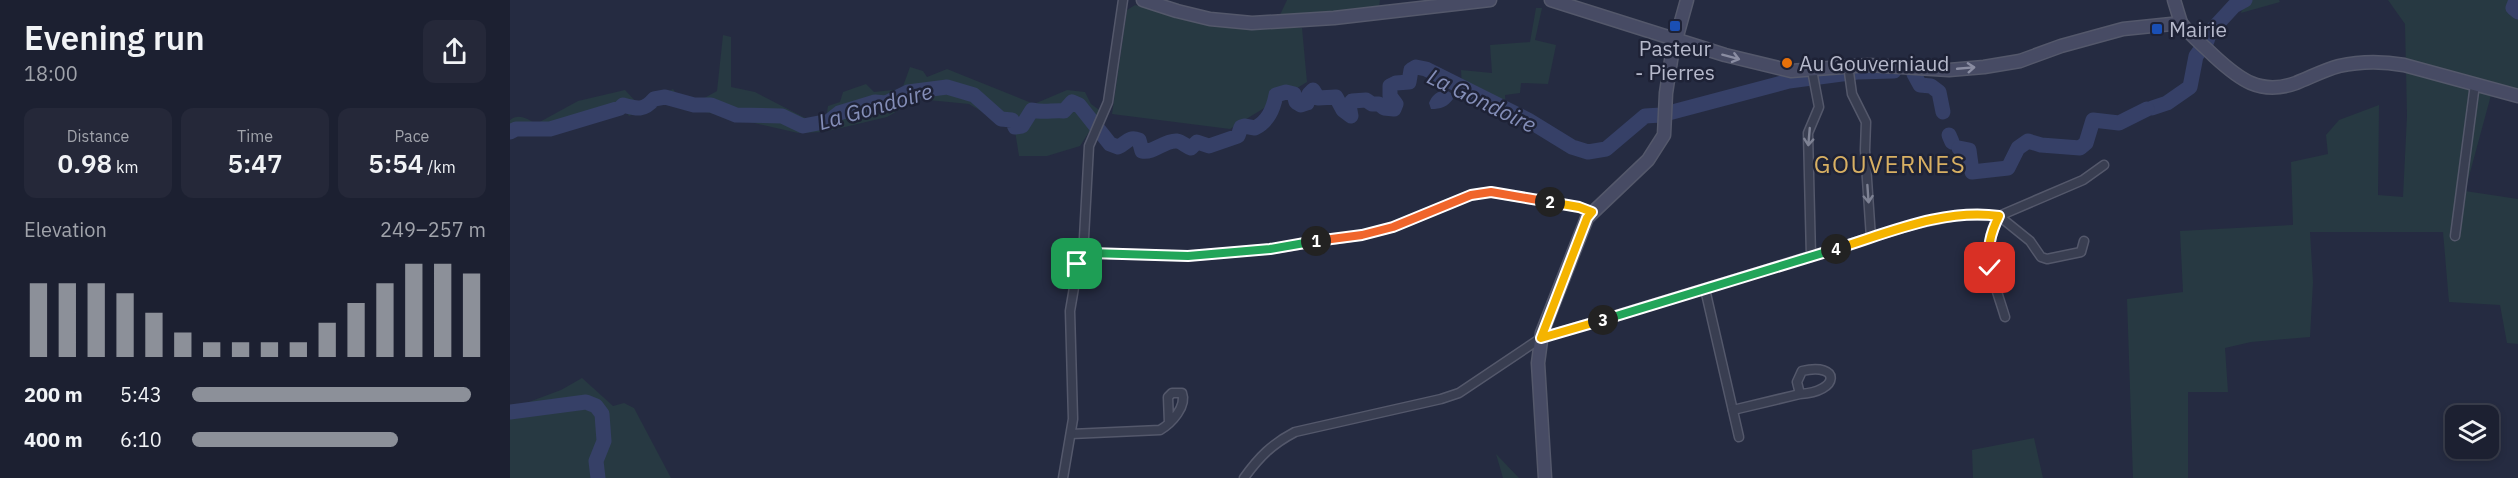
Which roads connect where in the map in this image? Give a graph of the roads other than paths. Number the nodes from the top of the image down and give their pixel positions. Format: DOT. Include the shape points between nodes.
graph roads {
  1 [pos="1123,0"];
  2 [pos="1143,0"];
  3 [pos="1490,0"];
  4 [pos="1551,0"];
  5 [pos="1687,0"];
  6 [pos="2174,0"];
  7 [pos="2181,23"];
  8 [pos="1676,40"];
  9 [pos="1849,71"];
  10 [pos="1813,76"];
  11 [pos="2475,84"];
  12 [pos="2518,96"];
  13 [pos="2104,165"];
  14 [pos="1592,212"];
  15 [pos="1999,216"];
  16 [pos="2455,236"];
  17 [pos="1871,238"];
  18 [pos="2084,242"];
  19 [pos="1090,253"];
  20 [pos="1810,257"];
  21 [pos="1705,289"];
  22 [pos="2005,317"];
  23 [pos="1541,338"];
  24 [pos="1800,394"];
  25 [pos="1732,410"];
  26 [pos="1169,423"];
  27 [pos="1071,434"];
  28 [pos="1739,437"];
  29 [pos="1063,478"];
  30 [pos="1245,478"];
  31 [pos="1545,478"];
  1 -- 19 [label="street" via="1108,102 1089,146 1084,248"];
  2 -- 3 [label="street" via="1210,19 1252,22 1334,18"];
  4 -- 8 [label="street"];
  5 -- 8 [label="street"];
  6 -- 7 [label="street"];
  9 -- 7 [label="street, one-way" via="1883,65 1948,70 2020,62 2123,29"];
  7 -- 11 [label="street" via="2234,75 2260,86 2289,85 2337,67 2368,62 2404,64"];
  8 -- 10 [label="street, one-way"];
  8 -- 14 [label="street" via="1664,135 1654,152"];
  9 -- 10 [label="street"];
  9 -- 17 [label="street, one-way" via="1852,94 1866,122"];
  10 -- 20 [label="street, one-way" via="1819,108 1808,133"];
  11 -- 12 [label="street"];
  11 -- 16 [label="street"];
  13 -- 15 [label="street" via="2083,180"];
  14 -- 19 [label="street" via="1491,192 1471,195 1393,227 1362,235 1270,249 1198,256"];
  14 -- 23 [label="street"];
  15 -- 17 [label="street" via="1959,215"];
  15 -- 18 [label="street" via="2047,259 2082,252"];
  15 -- 22 [label="street" via="1990,235 1988,254"];
  17 -- 20 [label="street"];
  19 -- 27 [label="street" via="1077,264 1070,311"];
  20 -- 21 [label="street"];
  21 -- 23 [label="street"];
  21 -- 25 [label="street"];
  23 -- 30 [label="street" via="1459,393 1295,432 1260,456"];
  23 -- 31 [label="street" via="1538,363"];
  24 -- 25 [label="street"];
  25 -- 28 [label="street"];
  26 -- 27 [label="street" via="1155,431"];
  27 -- 29 [label="street"];
}
